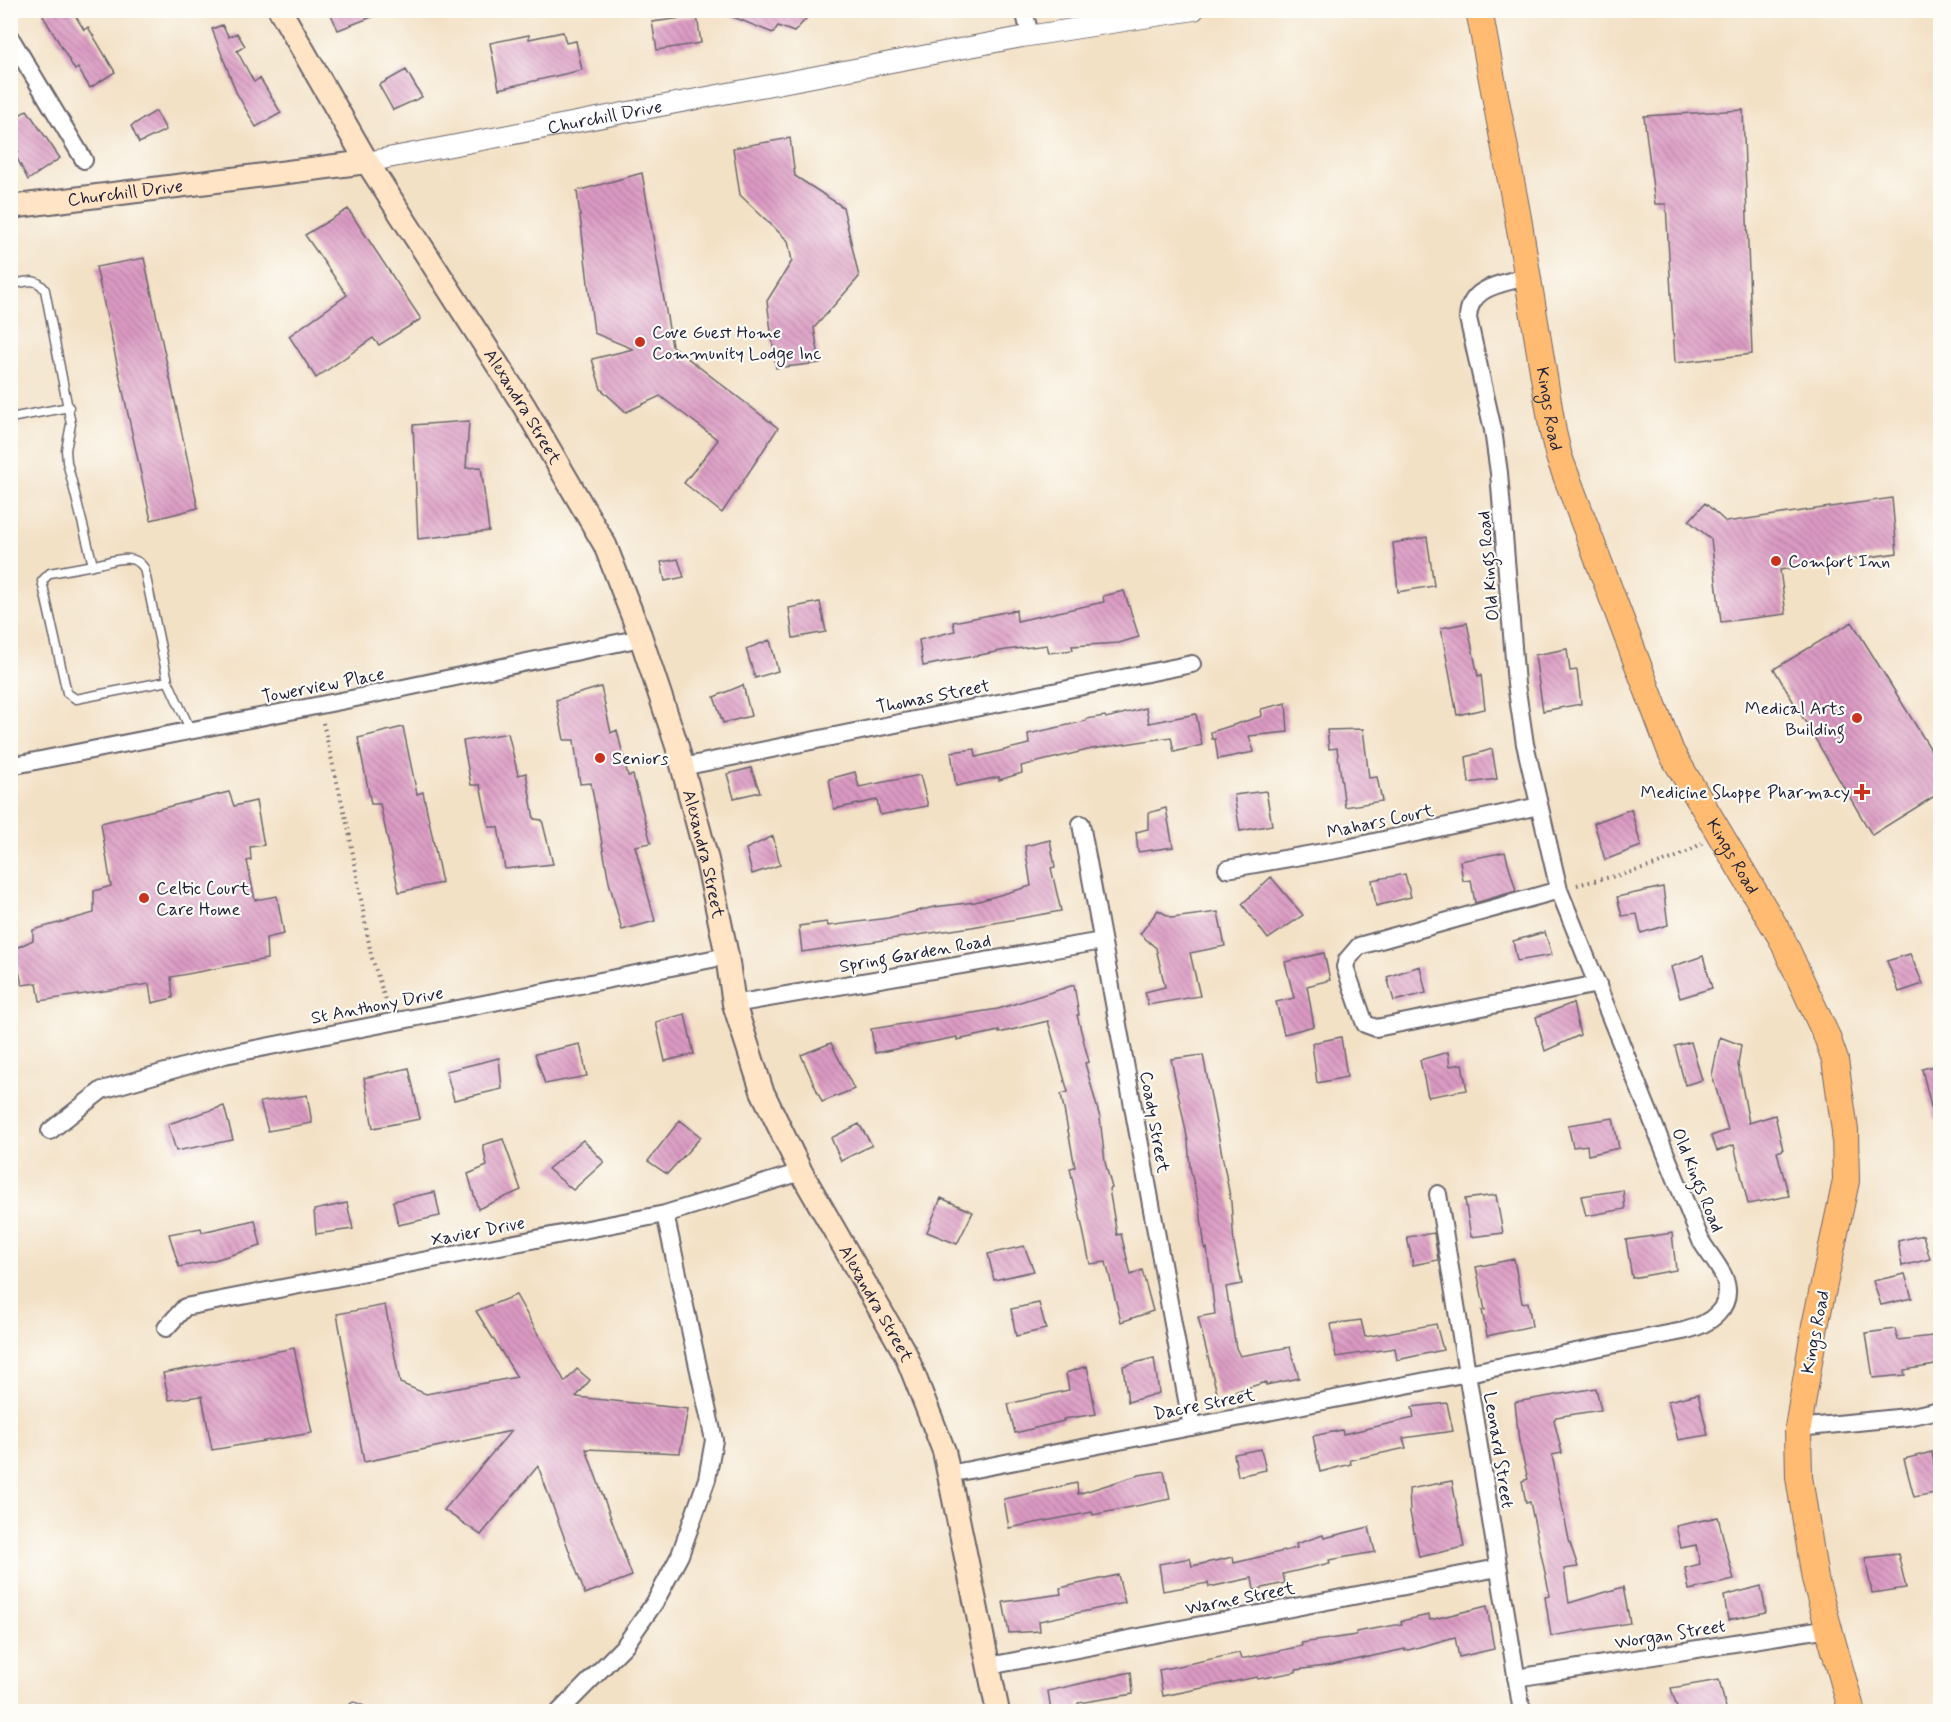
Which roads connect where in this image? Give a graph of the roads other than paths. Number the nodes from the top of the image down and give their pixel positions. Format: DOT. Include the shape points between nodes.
graph roads {
  1 [pos="280,10"];
  2 [pos="1024,10"];
  3 [pos="1194,10"];
  4 [pos="1479,10"];
  5 [pos="1030,35"];
  6 [pos="10,37"];
  7 [pos="84,160"];
  8 [pos="367,162"];
  9 [pos="10,207"];
  10 [pos="1528,276"];
  11 [pos="10,285"];
  12 [pos="69,407"];
  13 [pos="10,418"];
  14 [pos="93,565"];
  15 [pos="641,638"];
  16 [pos="1192,664"];
  17 [pos="168,681"];
  18 [pos="191,730"];
  19 [pos="10,766"];
  20 [pos="682,767"];
  21 [pos="1539,806"];
  22 [pos="1081,824"];
  23 [pos="1227,869"];
  24 [pos="1559,890"];
  25 [pos="1102,941"];
  26 [pos="727,956"];
  27 [pos="1598,984"];
  28 [pos="734,1004"];
  29 [pos="50,1131"];
  30 [pos="801,1172"];
  31 [pos="1438,1194"];
  32 [pos="665,1214"];
  33 [pos="166,1328"];
  34 [pos="1467,1373"];
  35 [pos="1941,1410"];
  36 [pos="1192,1426"];
  37 [pos="1798,1428"];
  38 [pos="949,1474"];
  39 [pos="1498,1568"];
  40 [pos="1829,1628"];
  41 [pos="989,1666"];
  42 [pos="1516,1678"];
  43 [pos="349,1712"];
  44 [pos="366,1712"];
  45 [pos="559,1712"];
  46 [pos="998,1712"];
  47 [pos="1522,1712"];
  48 [pos="1852,1712"];
  1 -- 8 [label="main road, Alexandra Street"];
  2 -- 5 [label="street"];
  3 -- 5 [label="street, Churchill Drive"];
  4 -- 10 [label="main road, Kings Road"];
  5 -- 8 [label="street, Churchill Drive"];
  6 -- 7 [label="street"];
  8 -- 9 [label="main road, Churchill Drive"];
  8 -- 15 [label="main road, Alexandra Street" via="524,406 599,535"];
  10 -- 21 [label="street, Old Kings Road" via="1484,289 1470,303 1468,318 1493,430 1504,515 1516,684"];
  10 -- 37 [label="main road, Kings Road" via="1559,457 1671,752 1781,937 1835,1060 1845,1131 1843,1203 1815,1326"];
  11 -- 12 [label="lane" via="33,280 45,290"];
  12 -- 13 [label="lane"];
  12 -- 14 [label="lane" via="67,462"];
  14 -- 17 [label="lane" via="133,557 139,560"];
  14 -- 17 [label="lane" via="50,573 42,581 67,693 76,699"];
  15 -- 18 [label="street, Towerview Place"];
  15 -- 20 [label="main road, Alexandra Street"];
  16 -- 20 [label="street, Thomas Street"];
  17 -- 18 [label="lane"];
  18 -- 19 [label="street, Towerview Place"];
  20 -- 26 [label="main road, Alexandra Street"];
  21 -- 23 [label="street, Mahars Court" via="1324,853"];
  21 -- 24 [label="street, Old Kings Road"];
  22 -- 25 [label="street, Coady Street"];
  24 -- 27 [label="street, Old Kings Road"];
  24 -- 27 [label="street" via="1359,946 1345,967 1360,1013 1365,1024 1376,1028"];
  25 -- 28 [label="street, Spring Garden Road"];
  25 -- 36 [label="street, Coady Street"];
  26 -- 28 [label="main road, Alexandra Street"];
  26 -- 29 [label="street, St Anthony Drive" via="225,1055 102,1090"];
  27 -- 34 [label="street, Old Kings Road" via="1701,1241 1723,1276 1723,1306 1715,1318 1701,1327"];
  28 -- 30 [label="main road, Alexandra Street" via="762,1091"];
  30 -- 32 [label="street, Xavier Drive"];
  30 -- 38 [label="main road, Alexandra Street" via="906,1355"];
  31 -- 34 [label="street, Leonard Street"];
  32 -- 33 [label="street, Xavier Drive" via="185,1307"];
  32 -- 45 [label="street" via="714,1440 707,1479 681,1555 655,1602 625,1645"];
  34 -- 36 [label="street, Dacre Street"];
  34 -- 39 [label="street, Leonard Street"];
  35 -- 37 [label="street" via="1907,1418"];
  36 -- 38 [label="street, Dacre Street"];
  37 -- 40 [label="main road, Kings Road" via="1806,1529"];
  38 -- 41 [label="main road, Alexandra Street"];
  39 -- 41 [label="street, Warne Street"];
  39 -- 42 [label="street, Leonard Street"];
  40 -- 42 [label="street, Worgan Street"];
  40 -- 48 [label="main road, Kings Road"];
  41 -- 46 [label="main road, Alexandra Street"];
  42 -- 47 [label="street, Leonard Street"];
  43 -- 44 [label="lane" via="354,1707"];
}
